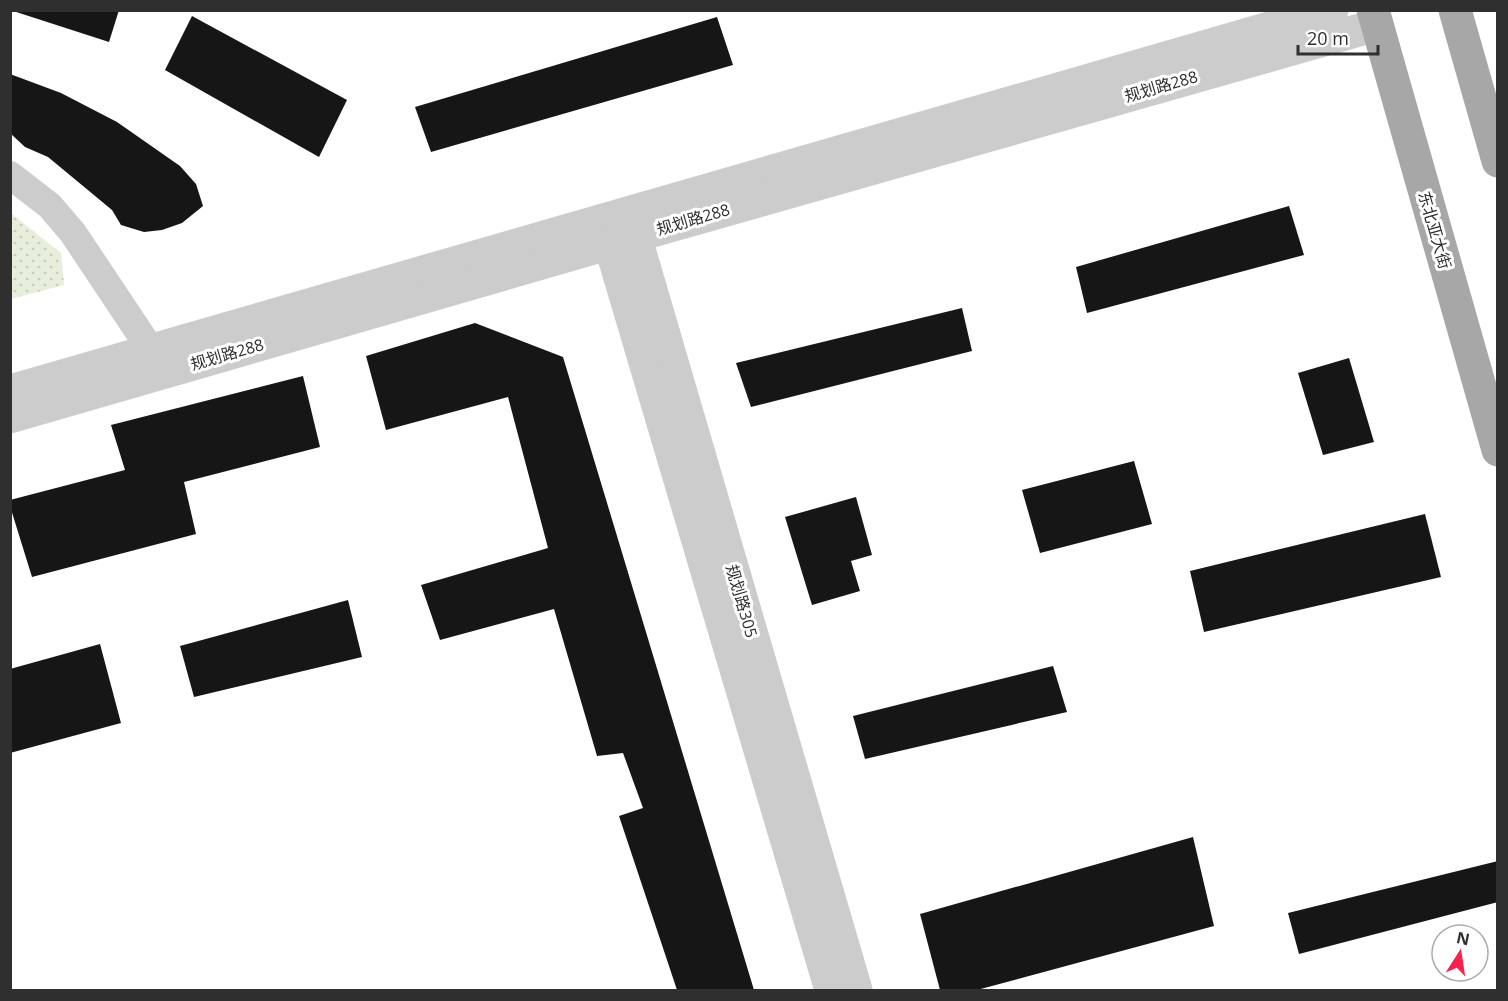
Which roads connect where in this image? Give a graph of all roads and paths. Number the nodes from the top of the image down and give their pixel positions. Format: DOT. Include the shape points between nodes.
graph roads {
  1 [pos="1332,10"];
  2 [pos="1455,10"];
  3 [pos="1375,18"];
  4 [pos="1497,161"];
  5 [pos="10,175"];
  6 [pos="618,228"];
  7 [pos="151,350"];
  8 [pos="10,391"];
  9 [pos="10,417"];
  10 [pos="1497,450"];
  11 [pos="831,990"];
  12 [pos="856,990"];
  1 -- 6 [label="street, 规划路288"];
  2 -- 4 [label="main road"];
  3 -- 6 [label="street, 规划路288"];
  3 -- 10 [label="main road, 东北亚大街"];
  5 -- 7 [label="street" via="50,206 73,233"];
  6 -- 7 [label="street, 规划路288"];
  6 -- 9 [label="street, 规划路288"];
  6 -- 11 [label="street, 规划路305"];
  6 -- 12 [label="street, 规划路305"];
  7 -- 8 [label="street, 规划路288"];
}
